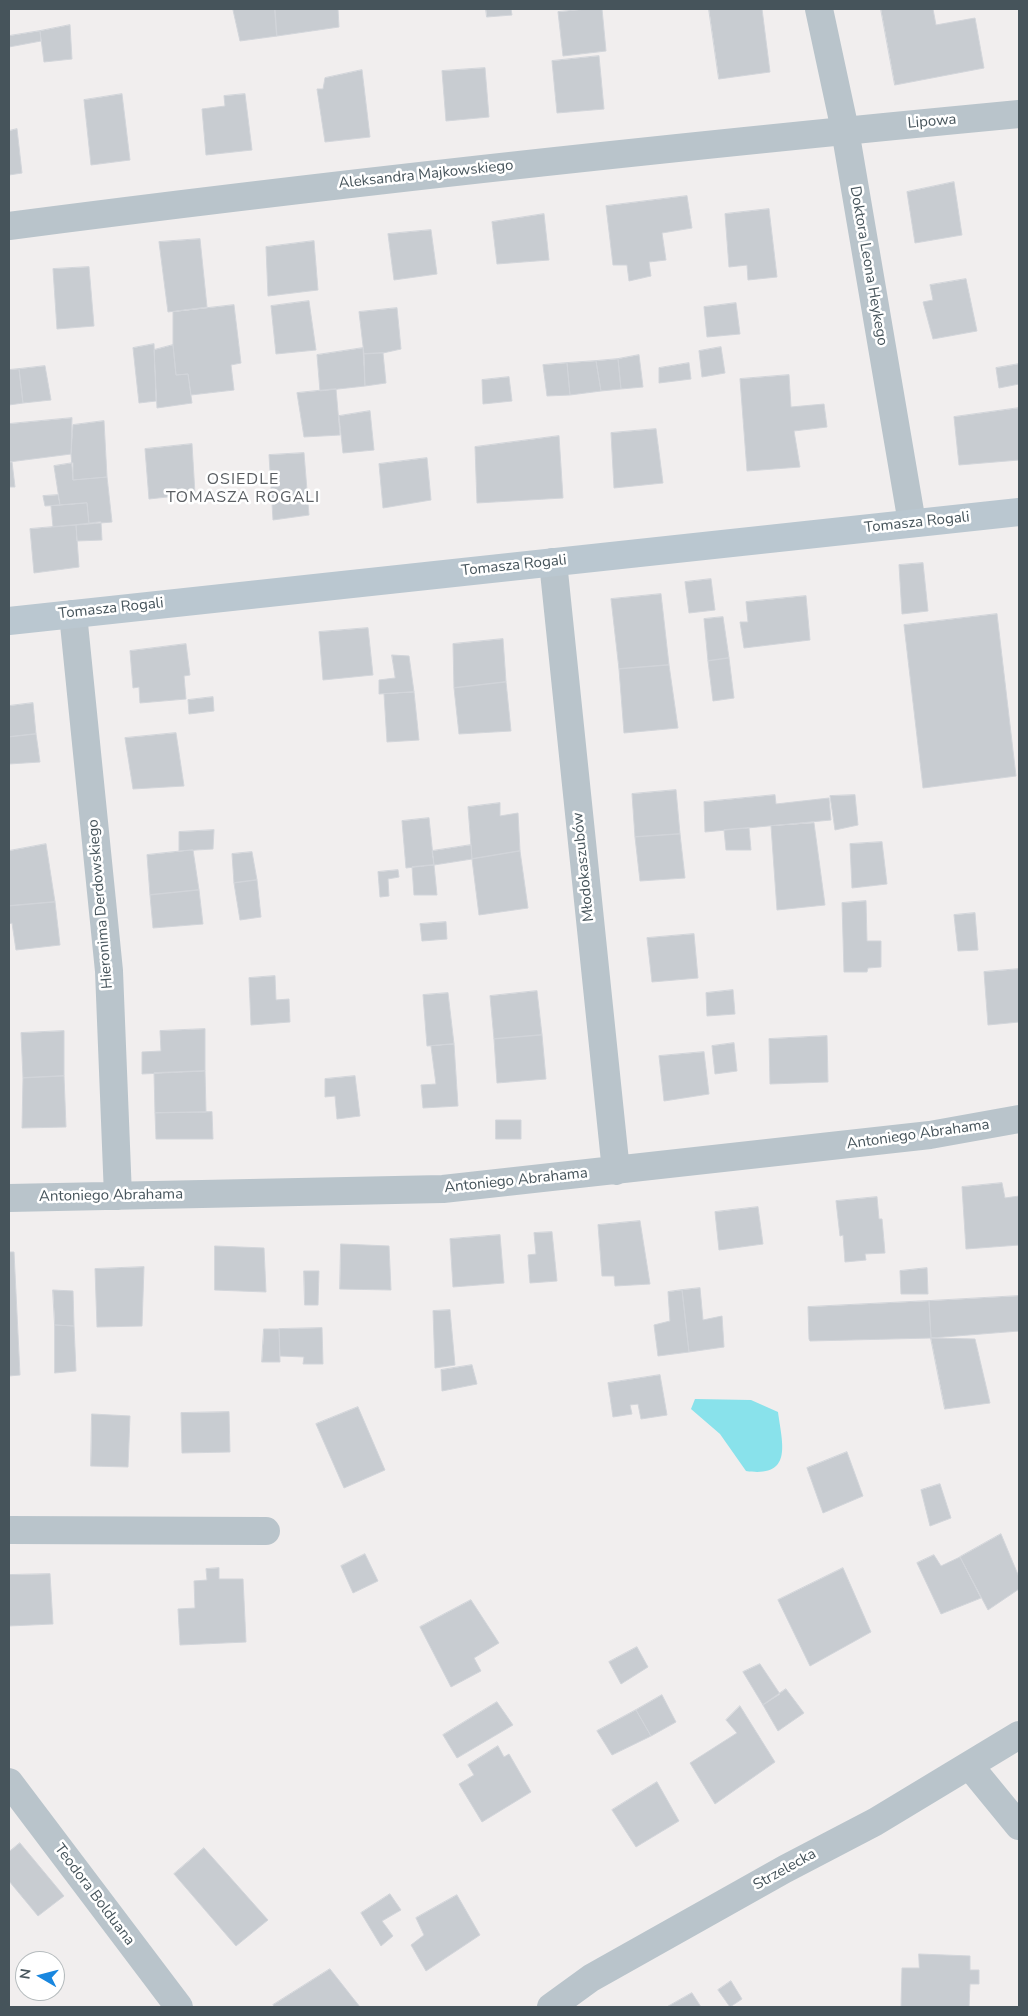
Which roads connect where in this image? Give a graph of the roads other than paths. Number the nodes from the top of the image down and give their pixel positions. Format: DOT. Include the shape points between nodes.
graph roads {
  1 [pos="819,9"];
  2 [pos="1019,114"];
  3 [pos="845,130"];
  4 [pos="9,226"];
  5 [pos="1019,512"];
  6 [pos="912,523"];
  7 [pos="553,562"];
  8 [pos="73,614"];
  9 [pos="9,621"];
  10 [pos="1019,1119"];
  11 [pos="616,1171"];
  12 [pos="118,1196"];
  13 [pos="9,1198"];
  14 [pos="9,1530"];
  15 [pos="266,1532"];
  16 [pos="1019,1735"];
  17 [pos="969,1765"];
  18 [pos="9,1782"];
  19 [pos="1019,1826"];
  20 [pos="179,2007"];
  21 [pos="551,2007"];
  1 -- 3 [label="street, Doktora Leona Heykego"];
  2 -- 3 [label="street, Lipowa"];
  3 -- 4 [label="street, Aleksandra Majkowskiego" via="248,194"];
  3 -- 6 [label="street, Doktora Leona Heykego"];
  5 -- 6 [label="street, Tomasza Rogali"];
  6 -- 7 [label="street, Tomasza Rogali"];
  7 -- 8 [label="street, Tomasza Rogali"];
  7 -- 11 [label="street, Młodokaszubów"];
  8 -- 9 [label="street, Tomasza Rogali"];
  8 -- 12 [label="street, Hieronima Derdowskiego" via="109,971"];
  10 -- 11 [label="street, Antoniego Abrahama" via="930,1135"];
  11 -- 12 [label="street, Antoniego Abrahama" via="443,1189"];
  12 -- 13 [label="street, Antoniego Abrahama"];
  14 -- 15 [label="street"];
  16 -- 17 [label="street, Strzelecka"];
  17 -- 19 [label="street"];
  17 -- 21 [label="street, Strzelecka" via="875,1822 591,1978"];
  18 -- 20 [label="street, Teodora Bolduana"];
}
